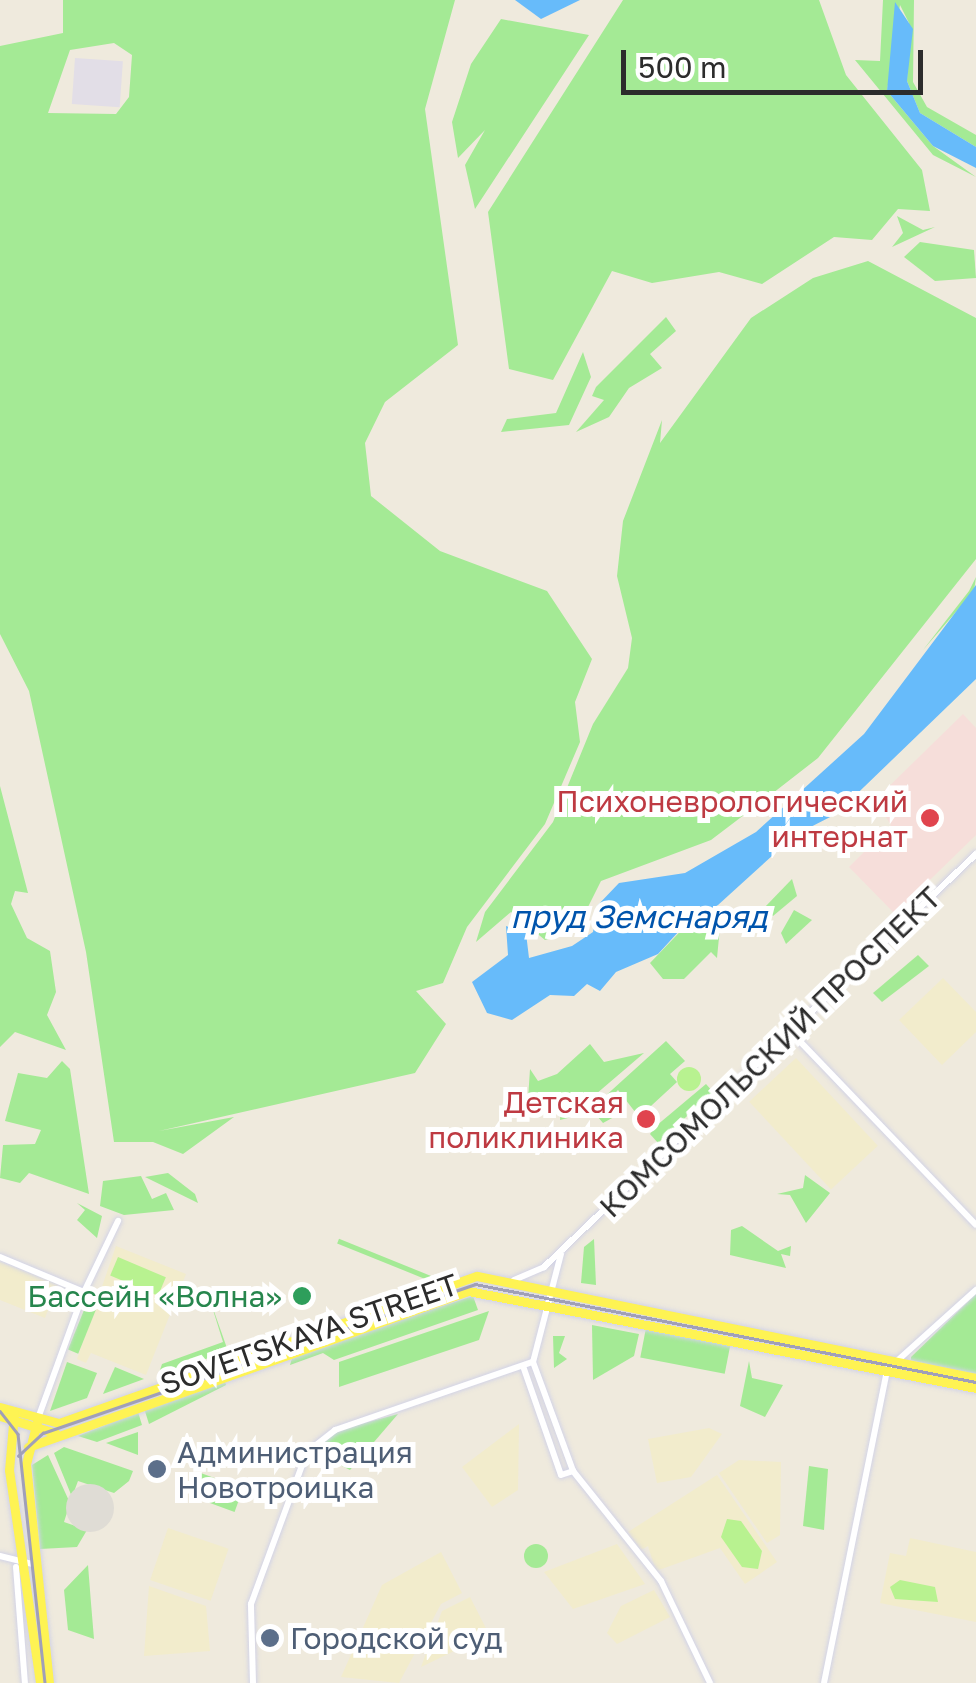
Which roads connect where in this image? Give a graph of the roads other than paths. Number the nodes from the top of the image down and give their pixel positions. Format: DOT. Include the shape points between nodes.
graph roads {
  1 [pos="976,854"];
  2 [pos="790,1032"];
  3 [pos="118,1221"];
  4 [pos="976,1225"];
  5 [pos="564,1249"];
  6 [pos="0,1256"];
  7 [pos="508,1281"];
  8 [pos="976,1290"];
  9 [pos="84,1292"];
  10 [pos="550,1298"];
  11 [pos="533,1362"];
  12 [pos="898,1363"];
  13 [pos="523,1366"];
  14 [pos="887,1370"];
  15 [pos="976,1378"];
  16 [pos="976,1388"];
  17 [pos="0,1407"];
  18 [pos="8,1417"];
  19 [pos="35,1426"];
  20 [pos="63,1432"];
  21 [pos="27,1450"];
  22 [pos="573,1471"];
  23 [pos="0,1556"];
  24 [pos="36,1565"];
  25 [pos="20,1567"];
  26 [pos="25,1683"];
  27 [pos="40,1683"];
  28 [pos="48,1683"];
  29 [pos="253,1683"];
  30 [pos="710,1683"];
  31 [pos="824,1683"];
  1 -- 2 [label="street, КОМСОМОЛЬСКИЙ ПРОСПЕКТ"];
  2 -- 4 [label="street"];
  2 -- 5 [label="street, КОМСОМОЛЬСКИЙ ПРОСПЕКТ"];
  3 -- 9 [label="street"];
  5 -- 7 [label="street, КОМСОМОЛЬСКИЙ ПРОСПЕКТ" via="532,1276"];
  5 -- 10 [label="street, КОМСОМОЛЬСКИЙ ПРОСПЕКТ"];
  6 -- 9 [label="street"];
  7 -- 10 [label="main road, SOVETSKAYA STREET"];
  7 -- 19 [label="main road, SOVETSKAYA STREET" via="469,1278"];
  8 -- 12 [label="street"];
  9 -- 19 [label="street"];
  10 -- 11 [label="street, КОМСОМОЛЬСКИЙ ПРОСПЕКТ"];
  10 -- 12 [label="main road, SOVETSKAYA STREET"];
  10 -- 14 [label="main road, SOVETSKAYA STREET"];
  10 -- 20 [label="main road, SOVETSKAYA STREET" via="468,1291"];
  11 -- 13 [label="street"];
  11 -- 22 [label="street"];
  12 -- 14 [label="street"];
  12 -- 15 [label="main road, SOVETSKAYA STREET"];
  13 -- 22 [label="street" via="560,1475"];
  13 -- 29 [label="street" via="336,1430 307,1452 251,1604"];
  14 -- 16 [label="main road, SOVETSKAYA STREET"];
  14 -- 31 [label="street"];
  17 -- 18 [label="main road, SOVETSKAYA STREET"];
  18 -- 19 [label="main road, SOVETSKAYA STREET"];
  18 -- 25 [label="main road"];
  19 -- 20 [label="main road, SOVETSKAYA STREET"];
  19 -- 21 [label="main road"];
  20 -- 21 [label="main road, SOVETSKAYA STREET"];
  21 -- 24 [label="main road"];
  22 -- 30 [label="street" via="660,1582"];
  23 -- 25 [label="street"];
  24 -- 25 [label="street"];
  24 -- 28 [label="main road"];
  25 -- 26 [label="street"];
  25 -- 27 [label="main road"];
}
